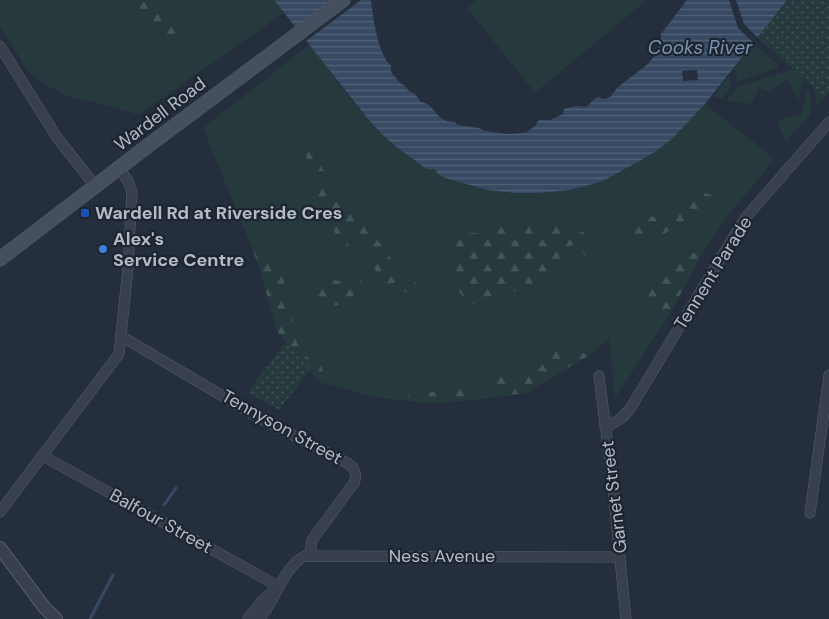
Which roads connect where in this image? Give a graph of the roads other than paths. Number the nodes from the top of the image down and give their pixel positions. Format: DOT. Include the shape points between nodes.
graph roads {
  1 [pos="343,0"];
  2 [pos="0,46"];
  3 [pos="829,122"];
  4 [pos="119,168"];
  5 [pos="96,187"];
  6 [pos="0,259"];
  7 [pos="121,336"];
  8 [pos="829,375"];
  9 [pos="599,376"];
  10 [pos="828,395"];
  11 [pos="605,426"];
  12 [pos="43,456"];
  13 [pos="0,512"];
  14 [pos="810,513"];
  15 [pos="0,548"];
  16 [pos="311,556"];
  17 [pos="620,557"];
  18 [pos="278,586"];
  19 [pos="56,619"];
  20 [pos="248,619"];
  21 [pos="259,619"];
  22 [pos="626,619"];
  1 -- 4 [label="main road, Wardell Road"];
  2 -- 5 [label="street" via="56,136"];
  3 -- 11 [label="street, Tennent Parade" via="746,217 630,409 625,416"];
  4 -- 5 [label="main road, Wardell Road"];
  4 -- 7 [label="street" via="132,192"];
  5 -- 6 [label="main road, Wardell Road"];
  7 -- 12 [label="street" via="119,354"];
  7 -- 16 [label="street, Tennyson Street" via="256,416 353,467 354,483 312,540"];
  8 -- 10 [label="street"];
  9 -- 11 [label="street, Garnet Street"];
  10 -- 14 [label="street"];
  11 -- 17 [label="street, Garnet Street"];
  12 -- 13 [label="street"];
  12 -- 18 [label="street, Balfour Street"];
  15 -- 19 [label="street"];
  16 -- 17 [label="street, Ness Avenue"];
  16 -- 18 [label="street" via="297,561"];
  17 -- 22 [label="street, Garnet Street"];
  18 -- 20 [label="street"];
  18 -- 21 [label="street"];
}
